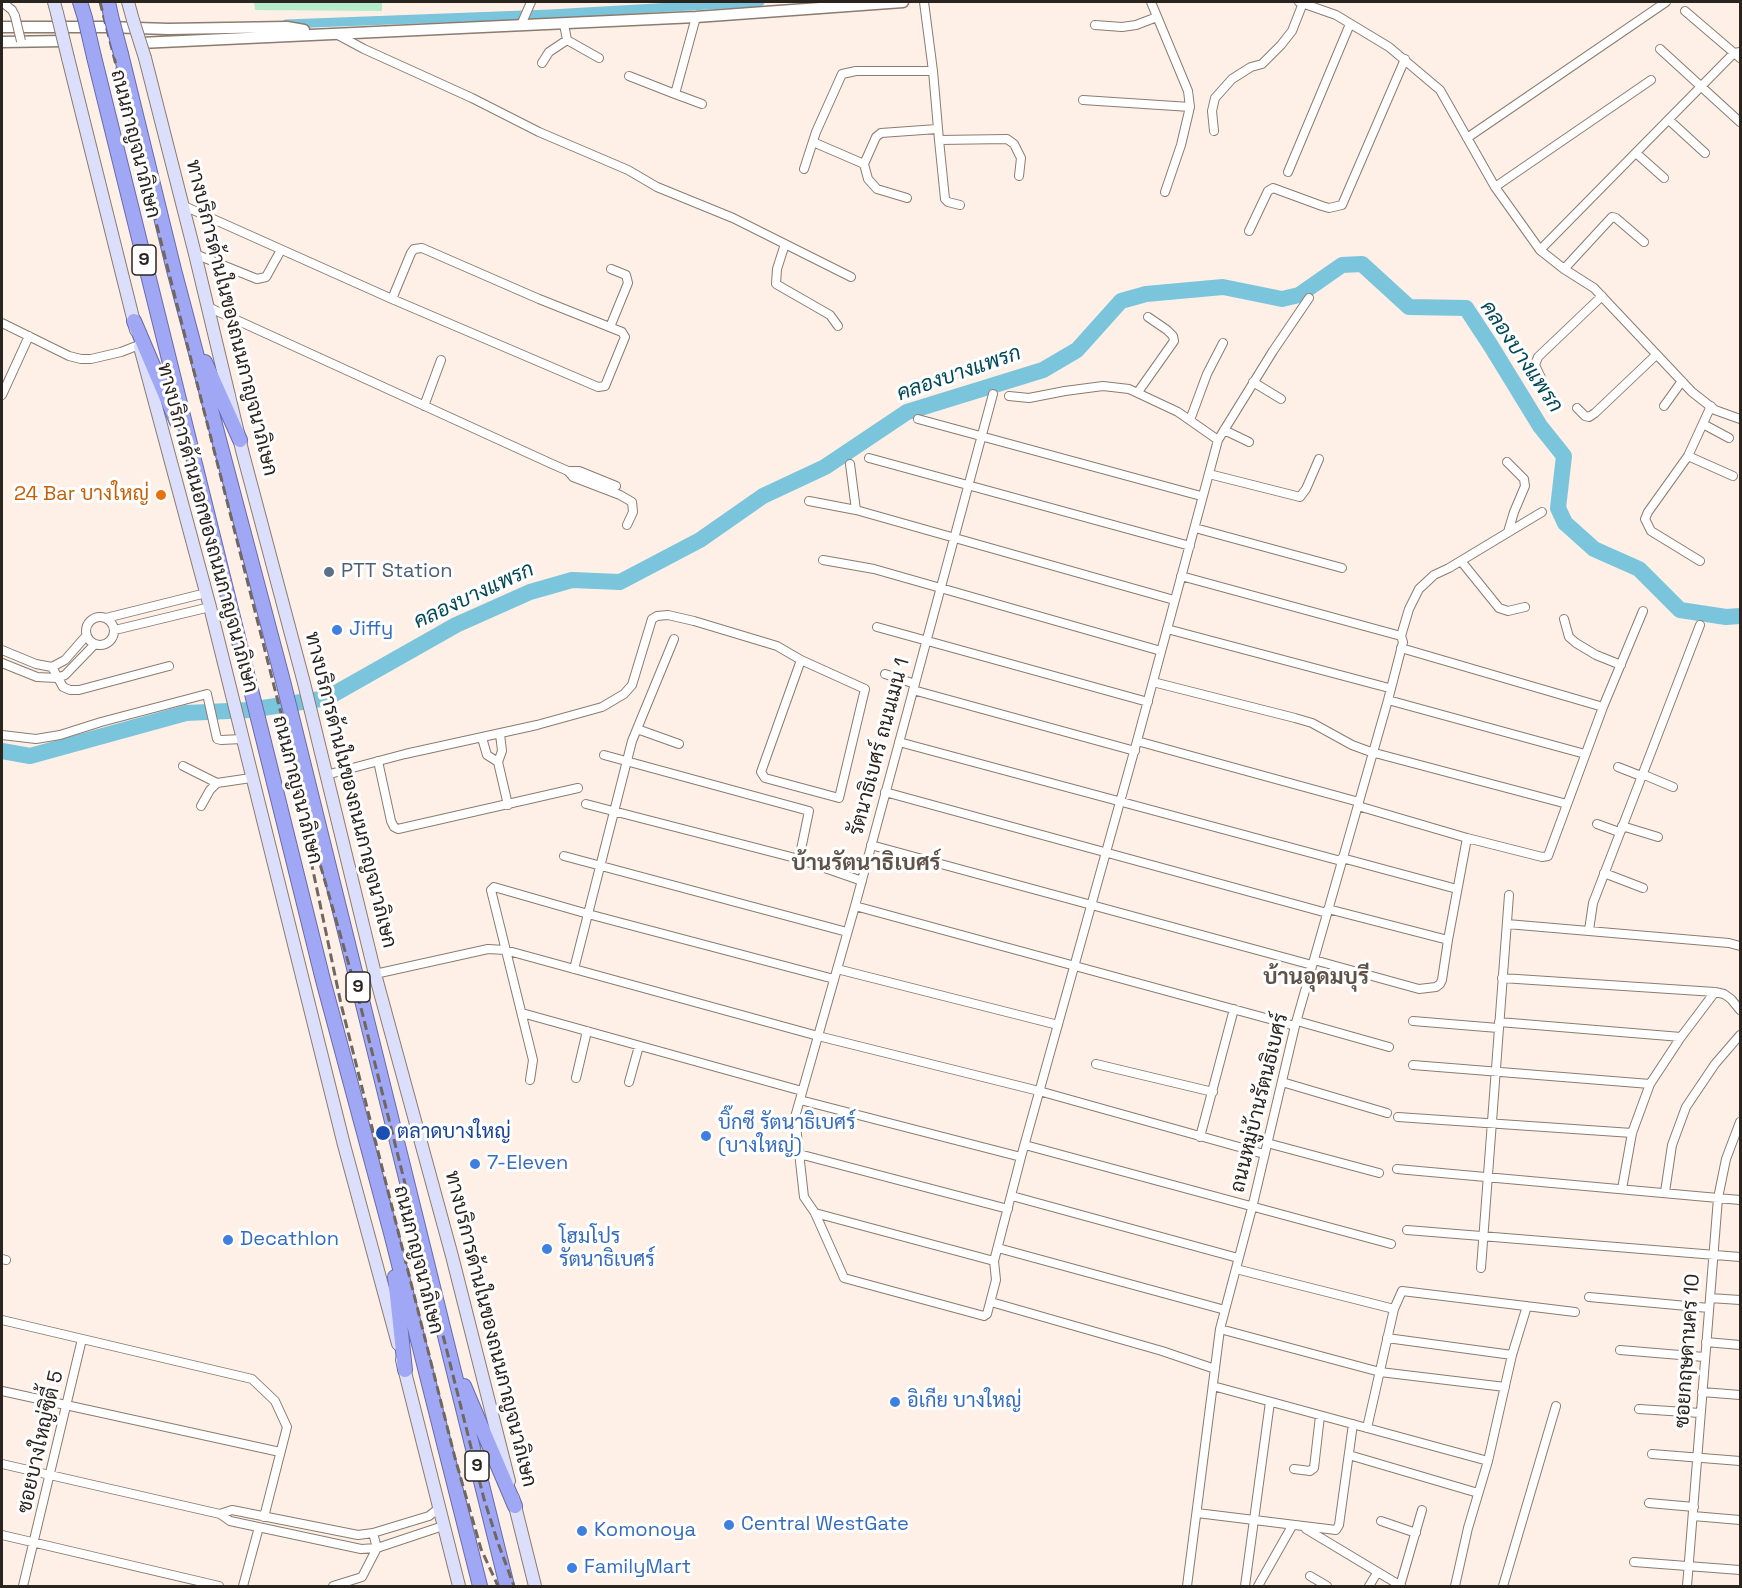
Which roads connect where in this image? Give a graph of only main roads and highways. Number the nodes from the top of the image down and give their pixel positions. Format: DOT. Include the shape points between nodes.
graph roads {
  1 [pos="80,2"];
  2 [pos="108,2"];
  3 [pos="128,2"];
  4 [pos="55,7"];
  5 [pos="134,321"];
  6 [pos="189,324"];
  7 [pos="240,440"];
  8 [pos="194,463"];
  9 [pos="391,1233"];
  10 [pos="446,1346"];
  11 [pos="405,1371"];
  12 [pos="515,1506"];
  13 [pos="459,1587"];
  14 [pos="480,1587"];
  15 [pos="507,1587"];
  16 [pos="535,1587"];
  1 -- 8 [label="highway, ถนนกาญจนาภิเษก / 9, bridge"];
  2 -- 6 [label="highway, ถนนกาญจนาภิเษก / 9, bridge"];
  3 -- 7 [label="main road, ทางบริการด้านในของถนนกาญจนาภิเษก, bridge" via="184,206"];
  4 -- 5 [label="main road, ทางบริการด้านนอกของถนนกาญจนาภิเษก, bridge"];
  5 -- 8 [label="highway"];
  5 -- 11 [label="main road, ทางบริการด้านนอกของถนนกาญจนาภิเษก"];
  6 -- 7 [label="highway"];
  6 -- 10 [label="highway, ถนนกาญจนาภิเษก / 9" via="283,681"];
  7 -- 12 [label="main road, ทางบริการด้านในของถนนกาญจนาภิเษก"];
  8 -- 9 [label="highway, ถนนกาญจนาภิเษก / 9" via="323,980"];
  9 -- 11 [label="highway"];
  9 -- 14 [label="highway, ถนนกาญจนาภิเษก / 9"];
  10 -- 12 [label="highway"];
  10 -- 15 [label="highway, ถนนกาญจนาภิเษก / 9"];
  11 -- 13 [label="main road, ทางบริการด้านนอกของถนนกาญจนาภิเษก"];
  12 -- 16 [label="main road, ทางบริการด้านในของถนนกาญจนาภิเษก"];
}
